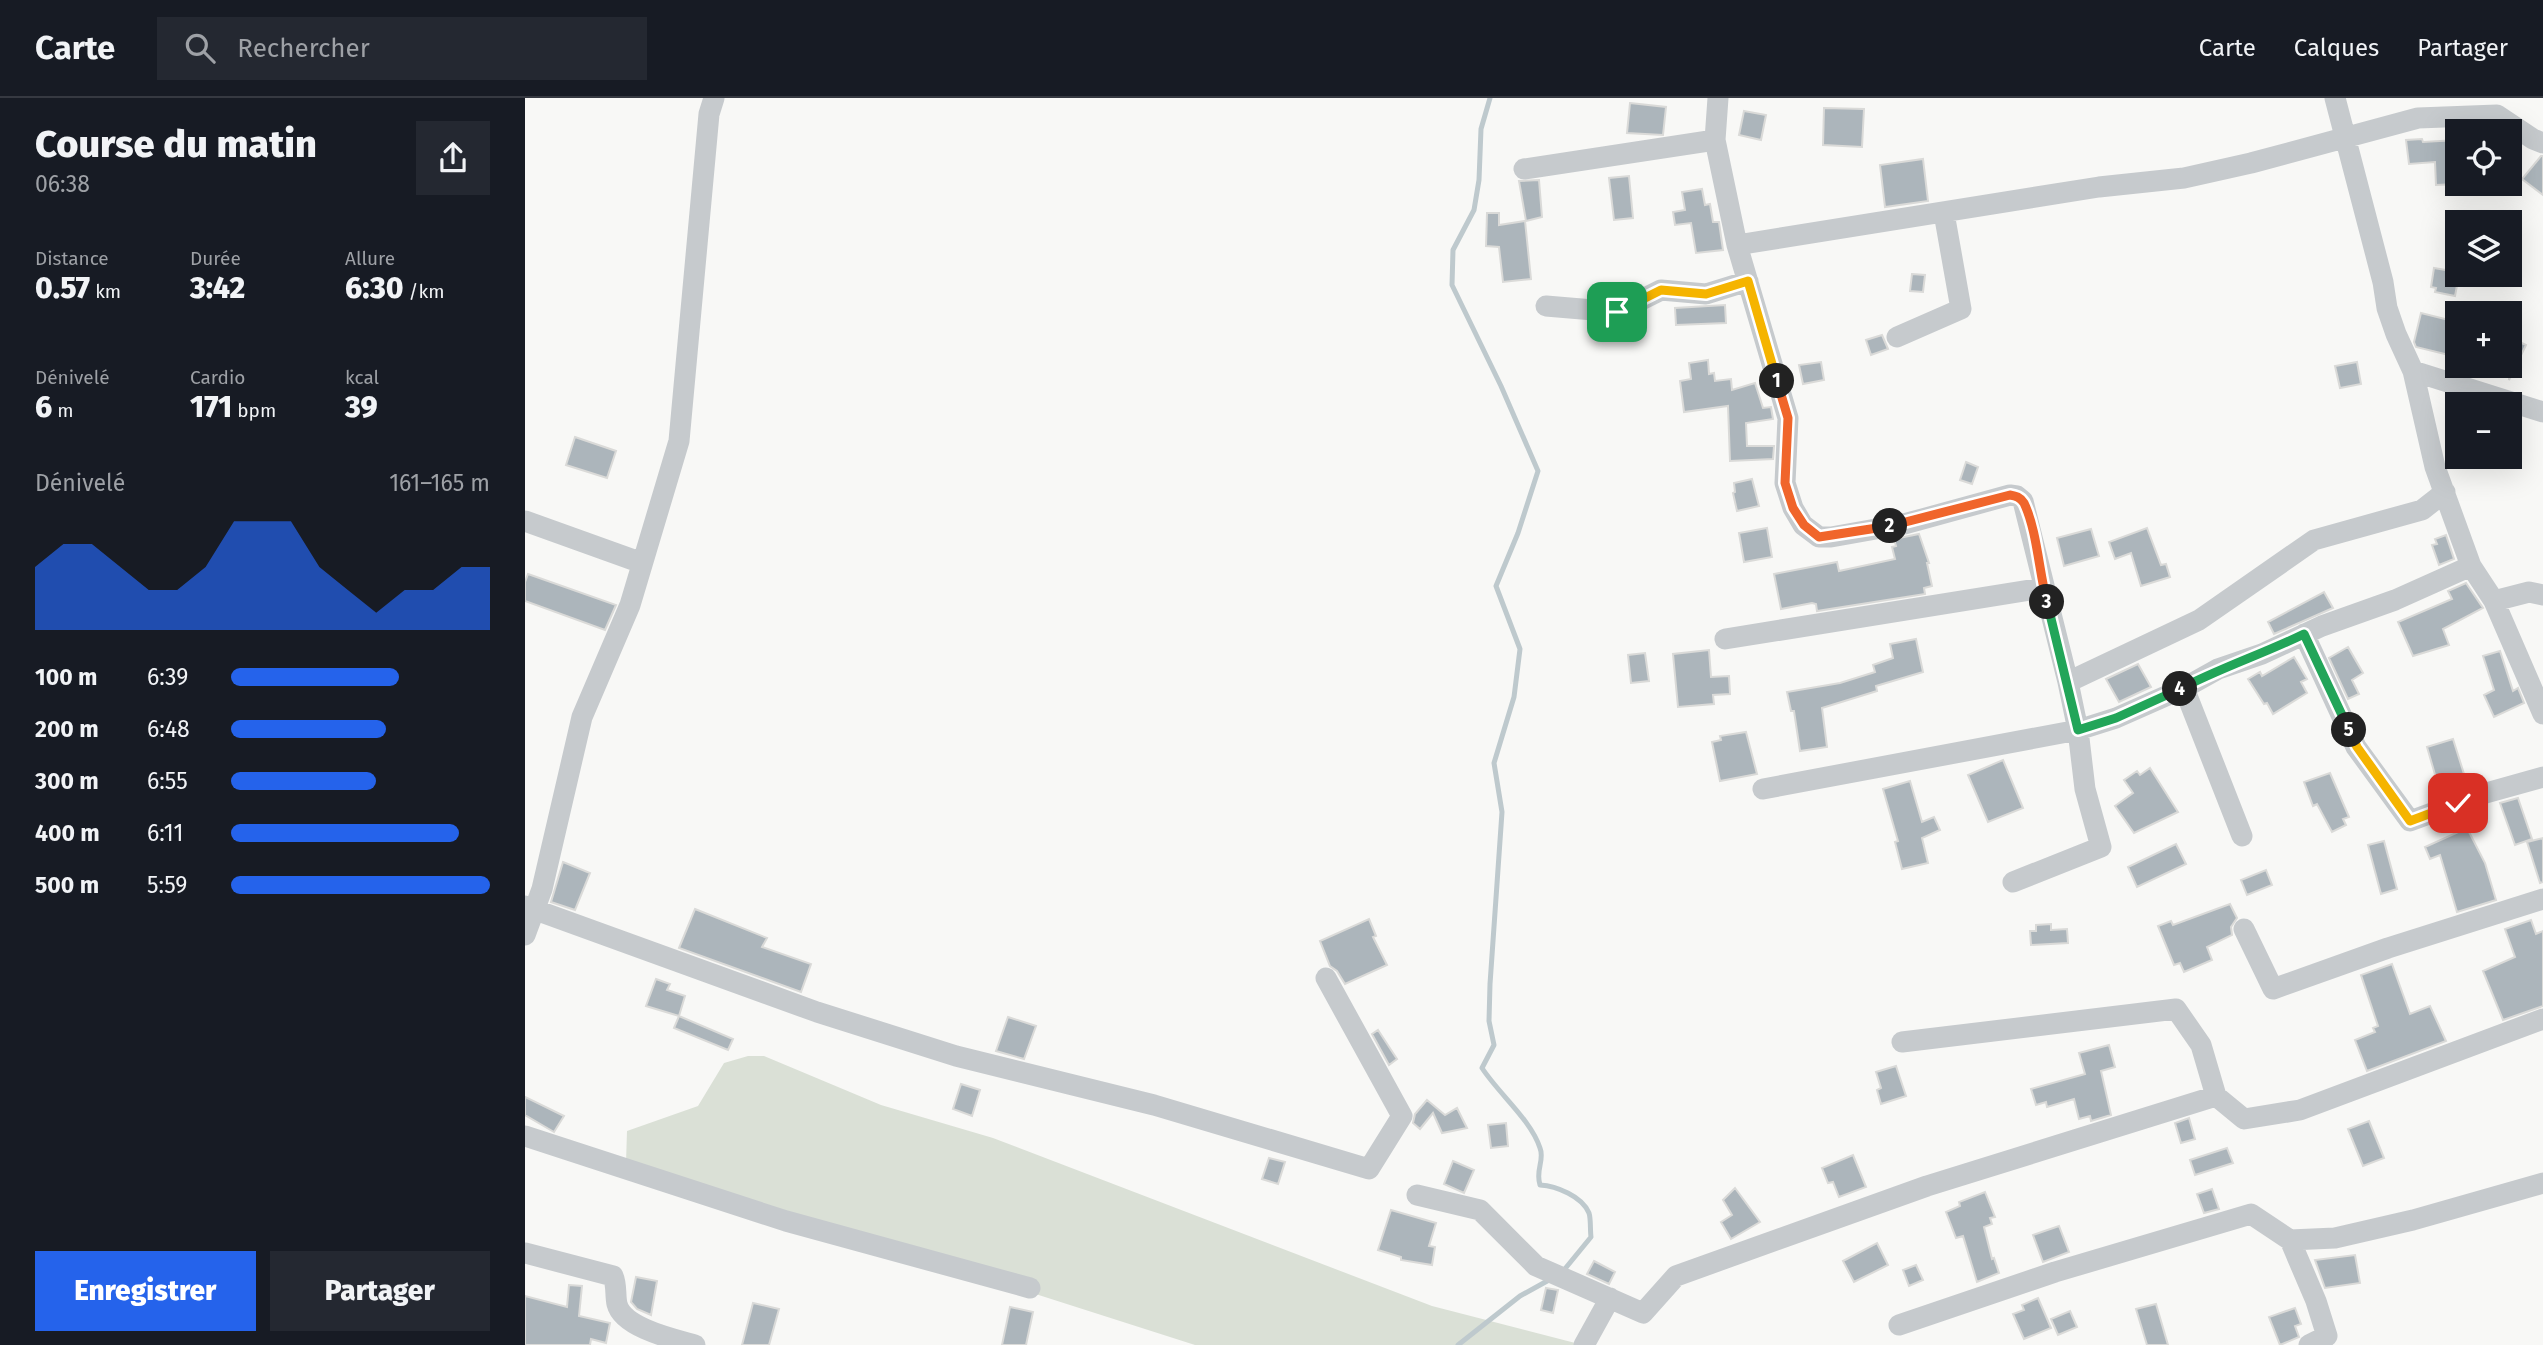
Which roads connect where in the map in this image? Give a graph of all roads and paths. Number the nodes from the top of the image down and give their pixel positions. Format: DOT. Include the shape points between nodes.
graph roads {
  1 [pos="713,98"];
  2 [pos="1717,98"];
  3 [pos="2335,98"];
  4 [pos="2346,139"];
  5 [pos="1715,140"];
  6 [pos="2543,143"];
  7 [pos="1524,169"];
  8 [pos="1944,213"];
  9 [pos="1737,245"];
  10 [pos="1748,281"];
  11 [pos="1546,306"];
  12 [pos="1897,337"];
  13 [pos="2413,371"];
  14 [pos="2543,412"];
  15 [pos="2445,492"];
  16 [pos="525,521"];
  17 [pos="642,563"];
  18 [pos="2471,566"];
  19 [pos="2043,587"];
  20 [pos="2543,595"];
  21 [pos="2494,601"];
  22 [pos="2304,634"];
  23 [pos="1725,639"];
  24 [pos="2068,682"];
  25 [pos="2184,688"];
  26 [pos="2543,714"];
  27 [pos="2078,730"];
  28 [pos="2543,777"];
  29 [pos="1763,789"];
  30 [pos="2242,836"];
  31 [pos="2013,882"];
  32 [pos="2543,899"];
  33 [pos="530,908"];
  34 [pos="2244,929"];
  35 [pos="525,935"];
  36 [pos="1326,978"];
  37 [pos="2543,1019"];
  38 [pos="1902,1042"];
  39 [pos="2216,1096"];
  40 [pos="525,1136"];
  41 [pos="2543,1183"];
  42 [pos="1417,1195"];
  43 [pos="2290,1240"];
  44 [pos="525,1253"];
  45 [pos="1030,1288"];
  46 [pos="1611,1298"];
  47 [pos="1899,1325"];
  48 [pos="2323,1342"];
  49 [pos="695,1345"];
  50 [pos="1584,1345"];
  1 -- 17 [label="street" via="679,441"];
  2 -- 5 [label="street"];
  3 -- 4 [label="street"];
  4 -- 6 [label="street" via="2418,118 2497,115"];
  4 -- 8 [label="street" via="2184,178"];
  4 -- 13 [label="street" via="2387,308"];
  5 -- 7 [label="street"];
  5 -- 9 [label="street"];
  8 -- 9 [label="street"];
  8 -- 12 [label="street" via="1961,309"];
  9 -- 10 [label="street"];
  10 -- 11 [label="street" via="1706,294 1661,290 1617,312"];
  10 -- 19 [label="street" via="1788,418 1785,483 1793,508 1812,534 1831,537 1880,528 2017,496 2030,522"];
  13 -- 14 [label="street"];
  13 -- 15 [label="street"];
  15 -- 18 [label="street"];
  15 -- 24 [label="street" via="2422,510 2314,540 2199,620"];
  16 -- 17 [label="street"];
  17 -- 33 [label="street" via="630,605 582,717"];
  18 -- 21 [label="street"];
  18 -- 22 [label="street"];
  19 -- 23 [label="street"];
  19 -- 24 [label="street"];
  20 -- 21 [label="street" via="2529,592"];
  21 -- 26 [label="street"];
  22 -- 25 [label="street"];
  22 -- 28 [label="street" via="2357,747 2410,821"];
  24 -- 27 [label="street"];
  25 -- 27 [label="street"];
  25 -- 30 [label="street"];
  27 -- 29 [label="street"];
  27 -- 31 [label="street" via="2085,789 2101,847"];
  32 -- 34 [label="street" via="2273,989"];
  33 -- 35 [label="street"];
  33 -- 36 [label="street" via="817,1012 956,1056 1154,1105 1369,1169 1402,1116"];
  37 -- 39 [label="street" via="2300,1110 2244,1119"];
  38 -- 39 [label="street" via="2176,1009 2201,1045"];
  39 -- 46 [label="street" via="1927,1186 1676,1276 1643,1313"];
  40 -- 45 [label="street" via="786,1221"];
  41 -- 43 [label="street" via="2335,1238"];
  42 -- 46 [label="street" via="1480,1210 1536,1266"];
  43 -- 47 [label="street" via="2251,1214 2055,1272"];
  43 -- 48 [label="street" via="2316,1301"];
  44 -- 49 [label="street" via="613,1276 617,1306 626,1320"];
  46 -- 50 [label="street"];
}
